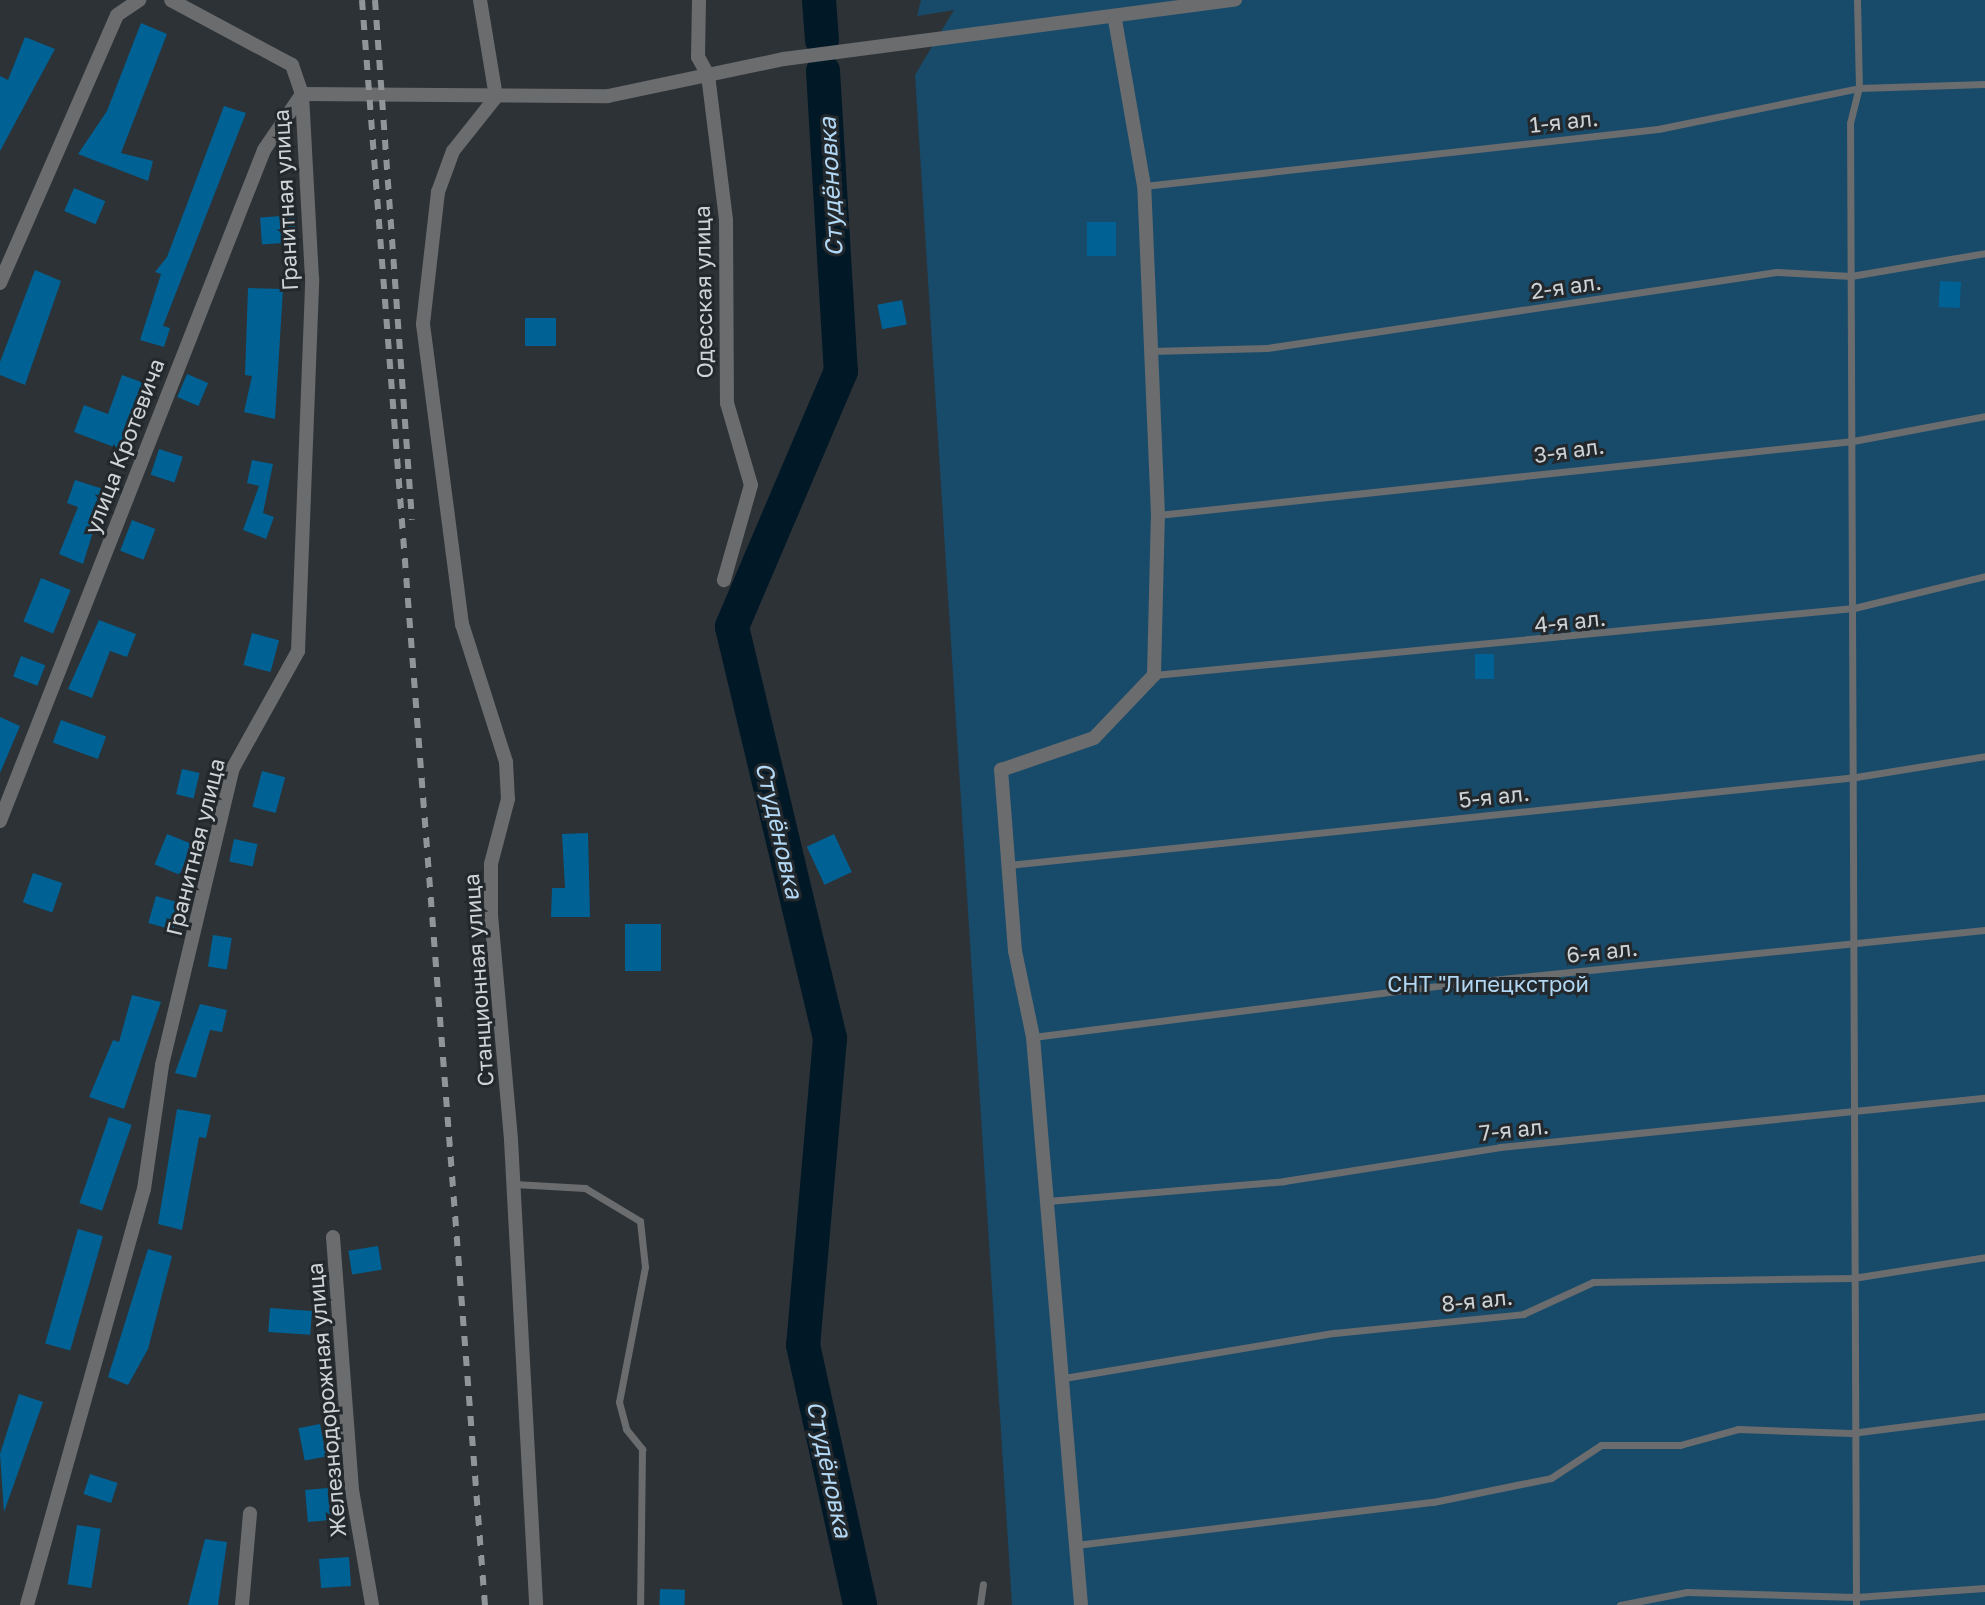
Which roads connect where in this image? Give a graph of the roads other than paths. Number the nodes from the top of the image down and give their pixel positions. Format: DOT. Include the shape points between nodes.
graph roads {
  1 [pos="139,0"];
  2 [pos="171,0"];
  3 [pos="480,0"];
  4 [pos="699,0"];
  5 [pos="1235,0"];
  6 [pos="1857,0"];
  7 [pos="1205,3"];
  8 [pos="1115,19"];
  9 [pos="708,75"];
  10 [pos="1985,84"];
  11 [pos="1859,88"];
  12 [pos="302,94"];
  13 [pos="496,97"];
  14 [pos="1144,186"];
  15 [pos="1985,253"];
  16 [pos="1851,276"];
  17 [pos="0,283"];
  18 [pos="1151,351"];
  19 [pos="1985,416"];
  20 [pos="1853,441"];
  21 [pos="1158,515"];
  22 [pos="1985,576"];
  23 [pos="724,580"];
  24 [pos="1854,608"];
  25 [pos="1154,675"];
  26 [pos="1985,756"];
  27 [pos="1856,777"];
  28 [pos="0,821"];
  29 [pos="1005,865"];
  30 [pos="1985,930"];
  31 [pos="1856,944"];
  32 [pos="1033,1037"];
  33 [pos="1985,1098"];
  34 [pos="1854,1116"];
  35 [pos="514,1184"];
  36 [pos="1048,1201"];
  37 [pos="333,1237"];
  38 [pos="1985,1257"];
  39 [pos="1853,1278"];
  40 [pos="1064,1378"];
  41 [pos="1985,1416"];
  42 [pos="1851,1433"];
  43 [pos="250,1513"];
  44 [pos="1076,1545"];
  45 [pos="983,1584"];
  46 [pos="1985,1588"];
  47 [pos="1856,1601"];
  48 [pos="27,1605"];
  49 [pos="242,1605"];
  50 [pos="372,1605"];
  51 [pos="536,1605"];
  52 [pos="640,1605"];
  53 [pos="980,1605"];
  54 [pos="1081,1605"];
  55 [pos="1620,1605"];
  1 -- 17 [label="street" via="117,15"];
  2 -- 12 [label="street" via="292,65"];
  3 -- 13 [label="street"];
  4 -- 9 [label="street, Одесская улица" via="698,57"];
  5 -- 7 [label="street"];
  6 -- 11 [label="lane"];
  7 -- 8 [label="street"];
  8 -- 9 [label="street"];
  8 -- 14 [label="street"];
  9 -- 13 [label="street" via="608,96"];
  9 -- 23 [label="street, Одесская улица" via="726,220 727,403 751,485"];
  10 -- 11 [label="lane, 1-я ал."];
  11 -- 14 [label="lane, 1-я ал." via="1658,129"];
  11 -- 16 [label="lane" via="1850,123"];
  12 -- 13 [label="street"];
  12 -- 28 [label="street, улица Кротевича" via="264,150"];
  12 -- 48 [label="street, Гранитная улица" via="312,279 298,651 233,768 162,1065 144,1189"];
  13 -- 35 [label="street, Станционная улица" via="453,151 438,192 423,324 462,624 506,762 508,799 491,864 491,915"];
  14 -- 18 [label="street"];
  15 -- 16 [label="lane, 2-я ал."];
  16 -- 18 [label="lane, 2-я ал." via="1776,272 1267,348"];
  16 -- 20 [label="lane"];
  18 -- 21 [label="street"];
  19 -- 20 [label="lane, 3-я ал."];
  20 -- 21 [label="lane, 3-я ал."];
  20 -- 24 [label="lane"];
  21 -- 25 [label="street"];
  22 -- 24 [label="lane, 4-я ал."];
  24 -- 25 [label="lane, 4-я ал."];
  24 -- 27 [label="lane"];
  25 -- 29 [label="street" via="1094,738 1001,770"];
  26 -- 27 [label="lane, 5-я ал."];
  27 -- 29 [label="lane, 5-я ал."];
  27 -- 31 [label="lane"];
  29 -- 32 [label="street"];
  30 -- 31 [label="lane, 6-я ал."];
  31 -- 32 [label="lane, 6-я ал." via="1462,983"];
  31 -- 34 [label="lane"];
  32 -- 36 [label="street"];
  33 -- 34 [label="lane, 7-я ал."];
  34 -- 36 [label="lane, 7-я ал." via="1500,1147 1284,1181"];
  34 -- 39 [label="lane"];
  35 -- 51 [label="street, Станционная улица"];
  35 -- 52 [label="lane" via="585,1188 640,1221 645,1267 619,1402 626,1429 642,1449"];
  36 -- 40 [label="street"];
  37 -- 50 [label="street, Железнодорожная улица" via="352,1490"];
  38 -- 39 [label="lane, 8-я ал."];
  39 -- 40 [label="lane, 8-я ал." via="1593,1282 1523,1314 1334,1333"];
  39 -- 42 [label="lane"];
  40 -- 44 [label="street"];
  41 -- 42 [label="lane"];
  42 -- 44 [label="lane" via="1738,1429 1680,1445 1601,1445 1551,1478 1433,1502"];
  42 -- 47 [label="lane"];
  43 -- 49 [label="street"];
  44 -- 54 [label="street"];
  45 -- 53 [label="lane"];
  46 -- 47 [label="lane"];
  47 -- 55 [label="lane" via="1687,1592"];
}
